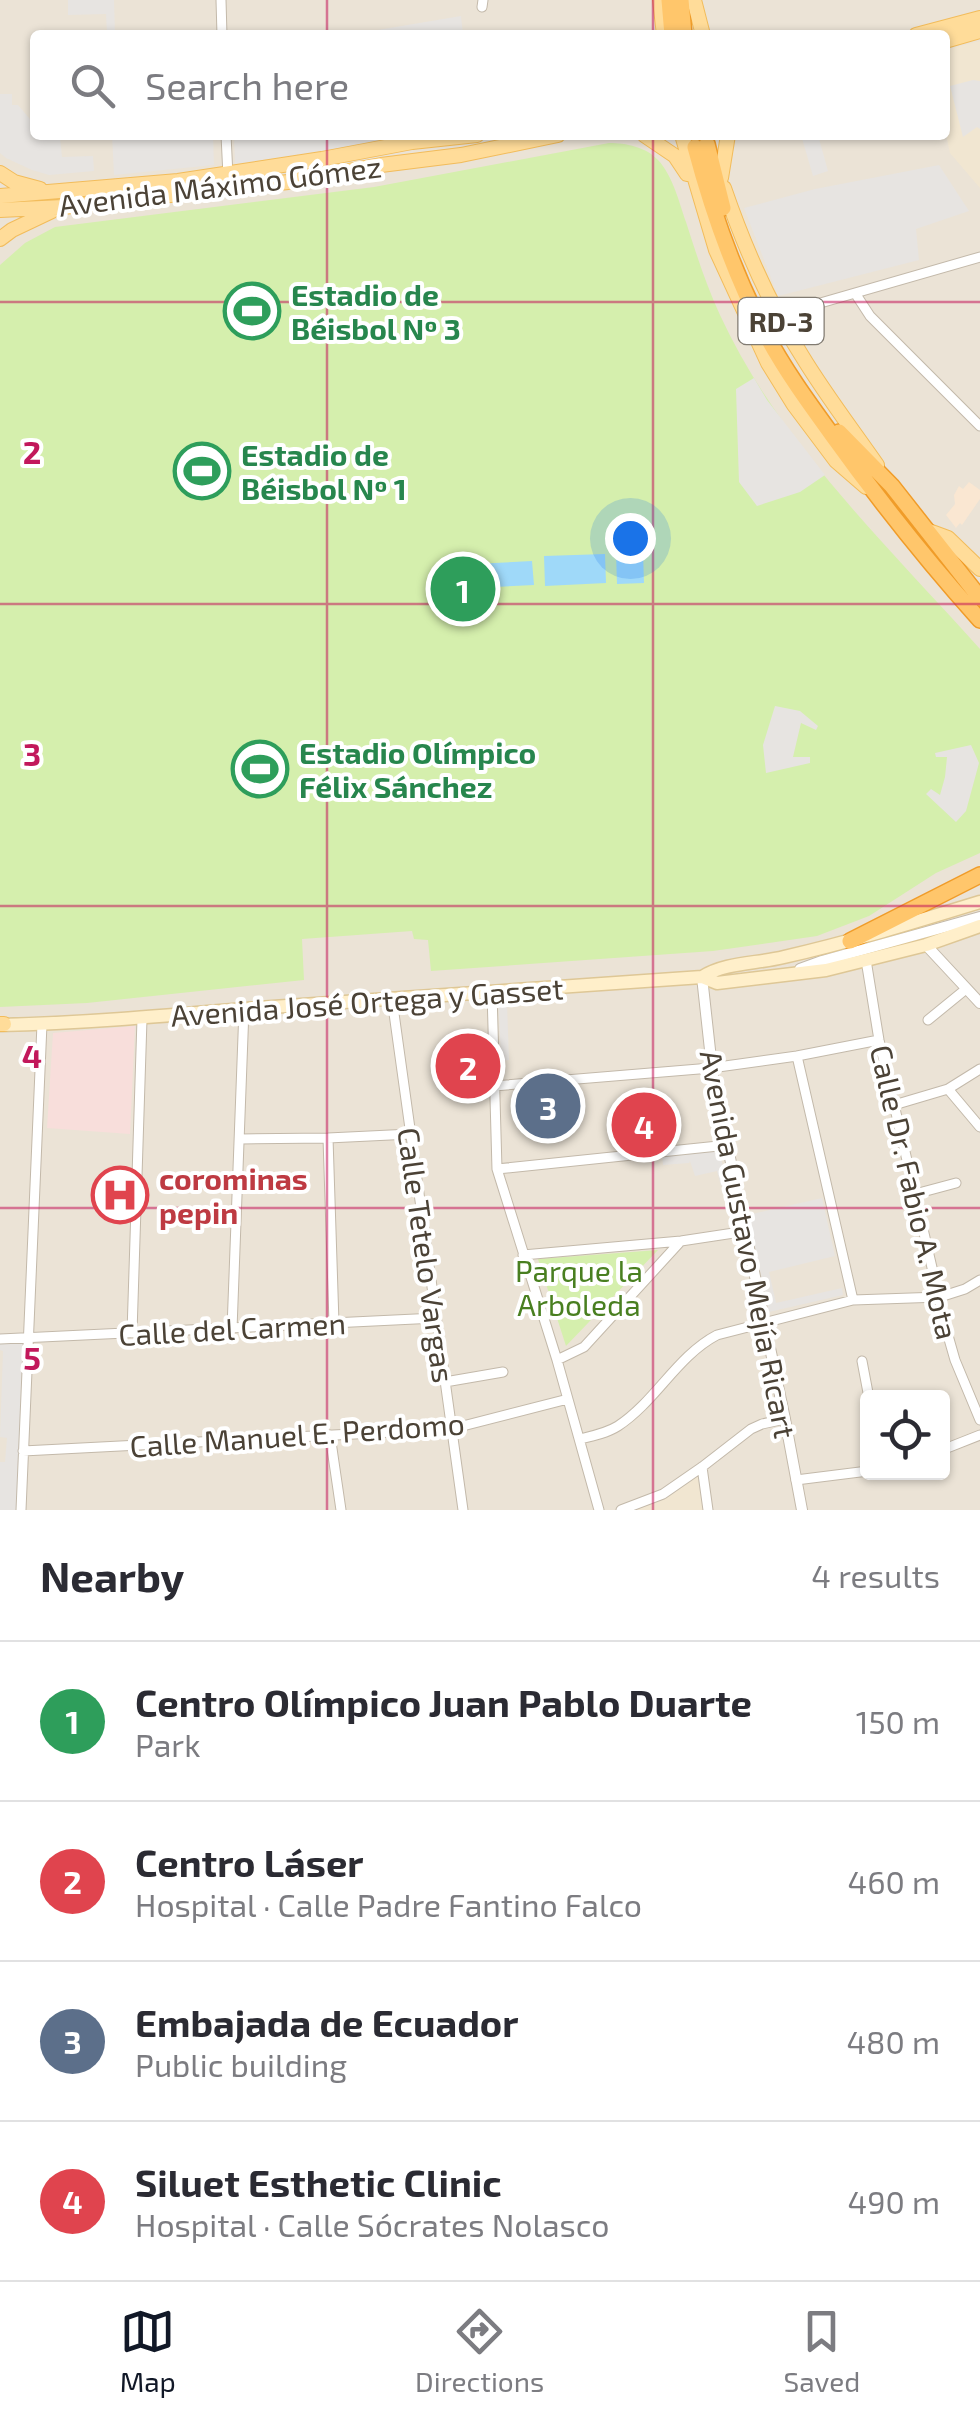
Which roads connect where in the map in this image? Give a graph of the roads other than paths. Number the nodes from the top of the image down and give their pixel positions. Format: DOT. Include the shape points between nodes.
graph roads {
  1 [pos="221,0"];
  2 [pos="660,0"];
  3 [pos="668,0"];
  4 [pos="682,0"];
  5 [pos="692,0"];
  6 [pos="980,18"];
  7 [pos="222,30"];
  8 [pos="656,30"];
  9 [pos="663,30"];
  10 [pos="671,30"];
  11 [pos="684,30"];
  12 [pos="693,30"];
  13 [pos="701,30"];
  14 [pos="935,30"];
  15 [pos="980,31"];
  16 [pos="950,40"];
  17 [pos="226,140"];
  18 [pos="431,140"];
  19 [pos="534,140"];
  20 [pos="651,140"];
  21 [pos="683,140"];
  22 [pos="727,140"];
  23 [pos="704,142"];
  24 [pos="228,172"];
  25 [pos="0,173"];
  26 [pos="720,178"];
  27 [pos="229,189"];
  28 [pos="0,196"];
  29 [pos="62,199"];
  30 [pos="703,207"];
  31 [pos="0,210"];
  32 [pos="0,239"];
  33 [pos="980,257"];
  34 [pos="855,293"];
  35 [pos="781,320"];
  36 [pos="980,426"];
  37 [pos="892,486"];
  38 [pos="874,494"];
  39 [pos="934,534"];
  40 [pos="980,569"];
  41 [pos="980,582"];
  42 [pos="980,598"];
  43 [pos="980,620"];
  44 [pos="980,875"];
  45 [pos="980,902"];
  46 [pos="980,917"];
  47 [pos="980,926"];
  48 [pos="850,941"];
  49 [pos="926,945"];
  50 [pos="866,960"];
  51 [pos="794,972"];
  52 [pos="702,977"];
  53 [pos="966,989"];
  54 [pos="492,992"];
  55 [pos="392,1000"];
  56 [pos="980,1004"];
  57 [pos="244,1010"];
  58 [pos="142,1019"];
  59 [pos="928,1020"];
  60 [pos="38,1025"];
  61 [pos="1,1026"];
  62 [pos="879,1040"];
  63 [pos="797,1056"];
  64 [pos="711,1068"];
  65 [pos="980,1069"];
  66 [pos="494,1086"];
  67 [pos="948,1089"];
  68 [pos="894,1105"];
  69 [pos="980,1127"];
  70 [pos="411,1134"];
  71 [pos="328,1138"];
  72 [pos="240,1139"];
  73 [pos="728,1145"];
  74 [pos="497,1169"];
  75 [pos="956,1182"];
  76 [pos="915,1194"];
  77 [pos="746,1231"];
  78 [pos="680,1240"];
  79 [pos="523,1255"];
  80 [pos="980,1280"];
  81 [pos="940,1297"];
  82 [pos="852,1300"];
  83 [pos="436,1318"];
  84 [pos="334,1322"];
  85 [pos="765,1322"];
  86 [pos="232,1329"];
  87 [pos="132,1332"];
  88 [pos="0,1338"];
  89 [pos="28,1338"];
  90 [pos="557,1360"];
  91 [pos="862,1361"];
  92 [pos="503,1372"];
  93 [pos="445,1382"];
  94 [pos="867,1390"];
  95 [pos="568,1399"];
  96 [pos="786,1419"];
  97 [pos="980,1420"];
  98 [pos="451,1429"];
  99 [pos="980,1434"];
  100 [pos="330,1435"];
  101 [pos="580,1439"];
  102 [pos="950,1447"];
  103 [pos="23,1452"];
  104 [pos="702,1467"];
  105 [pos="860,1471"];
  106 [pos="796,1480"];
  107 [pos="21,1510"];
  108 [pos="342,1510"];
  109 [pos="463,1510"];
  110 [pos="600,1510"];
  111 [pos="621,1510"];
  112 [pos="708,1510"];
  113 [pos="802,1510"];
  1 -- 7 [label="street"];
  2 -- 8 [label="main road"];
  2 -- 9 [label="main road"];
  3 -- 10 [label="highway"];
  4 -- 11 [label="highway"];
  5 -- 12 [label="main road"];
  5 -- 13 [label="main road"];
  6 -- 14 [label="main road"];
  15 -- 16 [label="main road"];
  17 -- 24 [label="street"];
  18 -- 24 [label="main road, Avenida Máximo Gómez"];
  19 -- 27 [label="main road, Avenida Máximo Gómez"];
  20 -- 30 [label="main road" via="675,156"];
  21 -- 30 [label="main road, RD-3"];
  22 -- 26 [label="main road"];
  23 -- 26 [label="main road, RD-3"];
  23 -- 37 [label="highway, RD-3" via="746,270 777,338 837,430"];
  23 -- 38 [label="highway, RD-3" via="704,184 766,334"];
  24 -- 27 [label="street"];
  24 -- 29 [label="main road, Avenida Máximo Gómez"];
  25 -- 29 [label="main road"];
  26 -- 35 [label="main road, RD-3"];
  27 -- 29 [label="main road, Avenida Máximo Gómez"];
  28 -- 29 [label="main road, Avenida Máximo Gómez"];
  29 -- 31 [label="main road, Avenida Máximo Gómez"];
  29 -- 32 [label="main road"];
  30 -- 38 [label="main road, RD-3" via="768,362 836,461"];
  33 -- 34 [label="street"];
  34 -- 35 [label="street"];
  34 -- 36 [label="street"];
  35 -- 37 [label="main road, RD-3"];
  37 -- 39 [label="highway, RD-3"];
  38 -- 43 [label="highway, RD-3"];
  39 -- 40 [label="main road, RD-3" via="948,538"];
  39 -- 41 [label="highway"];
  39 -- 42 [label="highway, RD-3"];
  44 -- 48 [label="highway"];
  45 -- 48 [label="main road, Avenida José Ortega y Gasset"];
  46 -- 51 [label="street"];
  47 -- 49 [label="main road, Avenida José Ortega y Gasset"];
  48 -- 52 [label="main road, Avenida José Ortega y Gasset" via="717,968"];
  49 -- 50 [label="main road, Avenida José Ortega y Gasset"];
  49 -- 53 [label="street"];
  50 -- 51 [label="main road, Avenida José Ortega y Gasset"];
  50 -- 62 [label="street, Calle Dr. Fabio A. Mota"];
  51 -- 52 [label="main road, Avenida José Ortega y Gasset" via="717,983"];
  52 -- 54 [label="main road, Avenida José Ortega y Gasset"];
  52 -- 64 [label="street, Avenida Gustavo Mejía Ricart"];
  53 -- 56 [label="street"];
  53 -- 59 [label="street"];
  54 -- 55 [label="main road, Avenida José Ortega y Gasset"];
  54 -- 66 [label="street"];
  55 -- 57 [label="main road, Avenida José Ortega y Gasset"];
  55 -- 70 [label="street, Calle Tetelo Vargas"];
  57 -- 58 [label="main road, Avenida José Ortega y Gasset"];
  57 -- 72 [label="street"];
  58 -- 60 [label="main road, Avenida José Ortega y Gasset"];
  58 -- 87 [label="street"];
  60 -- 61 [label="main road, Avenida José Ortega y Gasset"];
  60 -- 89 [label="street"];
  62 -- 63 [label="street"];
  62 -- 68 [label="street, Calle Dr. Fabio A. Mota"];
  63 -- 64 [label="street"];
  63 -- 82 [label="street"];
  64 -- 66 [label="street"];
  64 -- 73 [label="street, Avenida Gustavo Mejía Ricart"];
  65 -- 67 [label="street"];
  66 -- 74 [label="street"];
  67 -- 68 [label="street"];
  67 -- 69 [label="street"];
  68 -- 76 [label="street, Calle Dr. Fabio A. Mota"];
  70 -- 71 [label="street"];
  70 -- 83 [label="street, Calle Tetelo Vargas"];
  71 -- 72 [label="street"];
  71 -- 84 [label="street"];
  72 -- 86 [label="street"];
  73 -- 74 [label="street"];
  73 -- 77 [label="street, Avenida Gustavo Mejía Ricart"];
  74 -- 79 [label="street"];
  75 -- 76 [label="street"];
  76 -- 81 [label="street, Calle Dr. Fabio A. Mota"];
  77 -- 78 [label="street"];
  77 -- 85 [label="street, Avenida Gustavo Mejía Ricart"];
  78 -- 79 [label="street"];
  78 -- 90 [label="street" via="584,1347"];
  79 -- 90 [label="street"];
  80 -- 81 [label="street"];
  81 -- 82 [label="street"];
  81 -- 97 [label="street, Calle Dr. Fabio A. Mota" via="955,1360"];
  82 -- 85 [label="street"];
  83 -- 84 [label="street, Calle del Carmen"];
  83 -- 93 [label="street, Calle Tetelo Vargas"];
  84 -- 86 [label="street, Calle del Carmen"];
  85 -- 96 [label="street, Avenida Gustavo Mejía Ricart"];
  85 -- 101 [label="street" via="699,1344 630,1417"];
  86 -- 87 [label="street, Calle del Carmen"];
  87 -- 89 [label="street, Calle del Carmen"];
  88 -- 89 [label="street"];
  89 -- 103 [label="street"];
  90 -- 95 [label="street"];
  91 -- 94 [label="street"];
  92 -- 93 [label="street"];
  93 -- 98 [label="street, Calle Tetelo Vargas"];
  95 -- 98 [label="street, Calle Manuel E. Perdomo"];
  95 -- 101 [label="street"];
  96 -- 104 [label="street" via="751,1429"];
  96 -- 106 [label="street, Avenida Gustavo Mejía Ricart"];
  98 -- 100 [label="street, Calle Manuel E. Perdomo"];
  98 -- 109 [label="street, Calle Tetelo Vargas"];
  99 -- 102 [label="street"];
  100 -- 103 [label="street, Calle Manuel E. Perdomo"];
  100 -- 108 [label="street"];
  101 -- 110 [label="street"];
  103 -- 107 [label="street"];
  104 -- 111 [label="street" via="663,1494"];
  104 -- 112 [label="street"];
  105 -- 106 [label="street"];
  106 -- 113 [label="street, Avenida Gustavo Mejía Ricart"];
}
